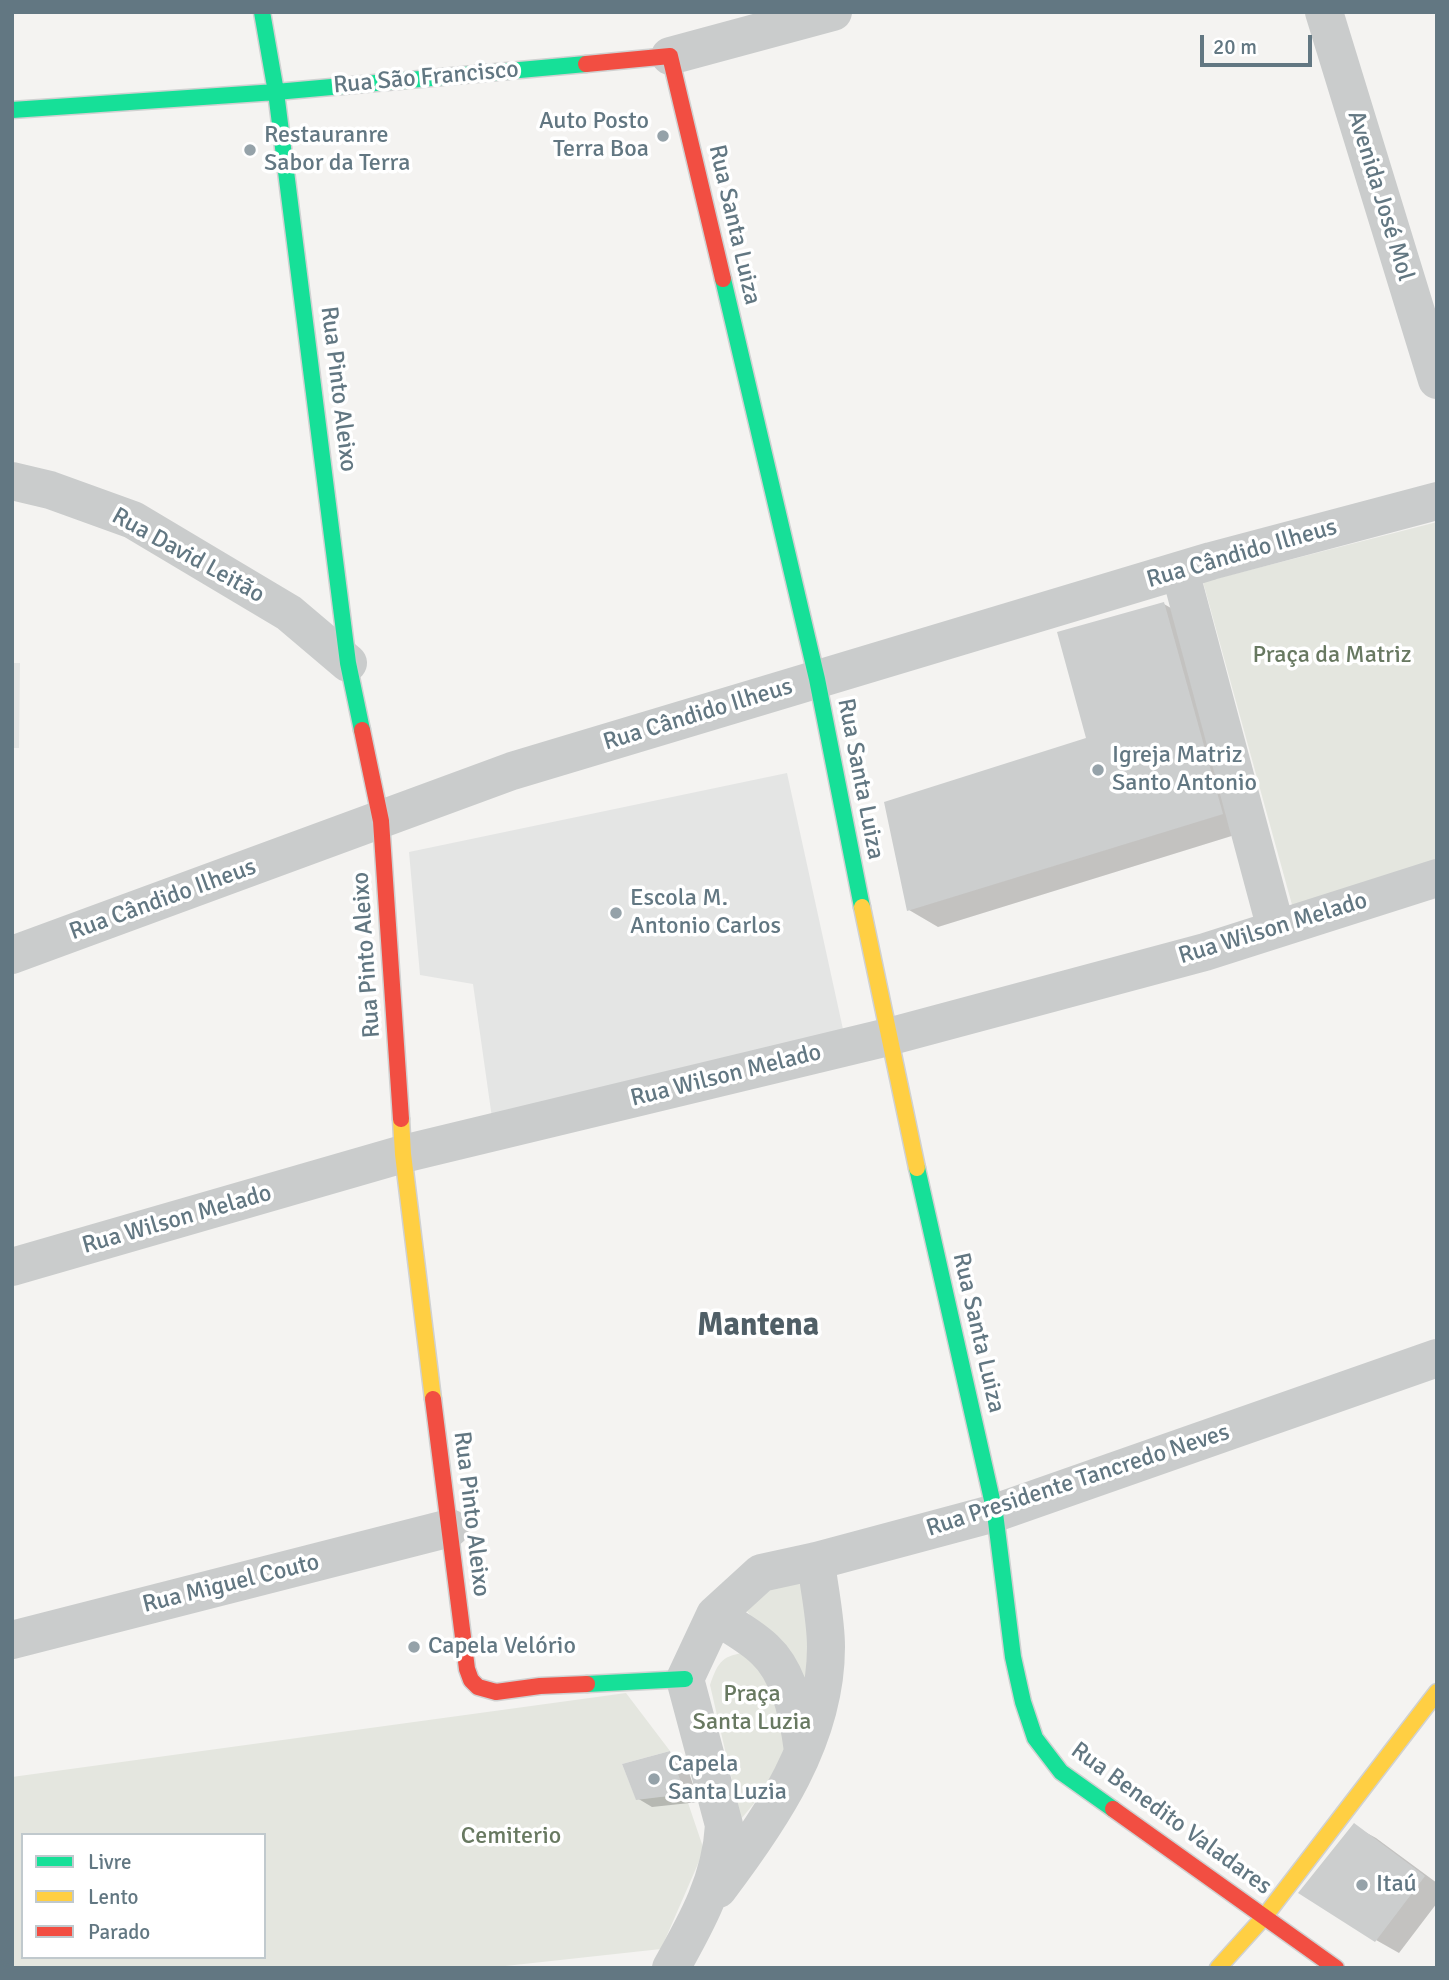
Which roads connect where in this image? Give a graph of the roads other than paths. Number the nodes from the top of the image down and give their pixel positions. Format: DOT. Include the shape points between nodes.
graph roads {
  1 [pos="262,12"];
  2 [pos="833,12"];
  3 [pos="1324,12"];
  4 [pos="670,56"];
  5 [pos="276,92"];
  6 [pos="12,110"];
  7 [pos="1437,380"];
  8 [pos="12,481"];
  9 [pos="1437,501"];
  10 [pos="1180,570"];
  11 [pos="348,663"];
  12 [pos="817,679"];
  13 [pos="381,821"];
  14 [pos="1437,878"];
  15 [pos="1276,929"];
  16 [pos="12,955"];
  17 [pos="888,1037"];
  18 [pos="403,1154"];
  19 [pos="12,1267"];
  20 [pos="1435,1361"];
  21 [pos="995,1513"];
  22 [pos="450,1528"];
  23 [pos="816,1561"];
  24 [pos="715,1615"];
  25 [pos="12,1640"];
  26 [pos="685,1679"];
  27 [pos="1437,1692"];
  28 [pos="803,1751"];
  29 [pos="704,1908"];
  30 [pos="1265,1916"];
  31 [pos="671,1968"];
  32 [pos="1218,1968"];
  33 [pos="1336,1968"];
  1 -- 5 [label="main road, Rua Pinto Aleixo"];
  2 -- 4 [label="street, Rua São Francisco"];
  3 -- 7 [label="street, Avenida José Mol"];
  4 -- 5 [label="main road, Rua São Francisco"];
  4 -- 12 [label="main road, Rua Santa Luiza"];
  5 -- 6 [label="main road, Rua São Francisco"];
  5 -- 11 [label="main road, Rua Pinto Aleixo"];
  8 -- 11 [label="street, Rua David Leitão" via="133,520 289,612"];
  9 -- 10 [label="street, Rua Cândido Ilheus"];
  10 -- 12 [label="street, Rua Cândido Ilheus"];
  10 -- 15 [label="street"];
  11 -- 13 [label="main road, Rua Pinto Aleixo"];
  12 -- 13 [label="street, Rua Cândido Ilheus" via="512,771"];
  12 -- 17 [label="main road, Rua Santa Luiza"];
  13 -- 16 [label="street, Rua Cândido Ilheus"];
  13 -- 18 [label="main road, Rua Pinto Aleixo"];
  14 -- 15 [label="street, Rua Wilson Melado"];
  15 -- 17 [label="street, Rua Wilson Melado"];
  17 -- 18 [label="street, Rua Wilson Melado"];
  17 -- 21 [label="main road, Rua Santa Luiza"];
  18 -- 19 [label="street, Rua Wilson Melado"];
  18 -- 22 [label="main road, Rua Pinto Aleixo"];
  20 -- 21 [label="street, Rua Presidente Tancredo Neves"];
  21 -- 23 [label="street, Rua Presidente Tancredo Neves"];
  21 -- 30 [label="main road, Rua Benedito Valadares" via="1013,1657 1034,1738 1061,1772"];
  22 -- 25 [label="street, Rua Miguel Couto"];
  22 -- 26 [label="main road, Rua Pinto Aleixo" via="467,1669 478,1686 496,1692"];
  23 -- 24 [label="street, Rua Presidente Tancredo Neves" via="761,1573"];
  23 -- 28 [label="street" via="826,1647 817,1715"];
  24 -- 26 [label="street, Rua Presidente Tancredo Neves"];
  24 -- 28 [label="street" via="766,1650 791,1696"];
  26 -- 29 [label="street" via="724,1825 723,1848"];
  27 -- 30 [label="main road"];
  28 -- 29 [label="street" via="758,1833"];
  29 -- 31 [label="street"];
  30 -- 32 [label="main road"];
  30 -- 33 [label="main road, Rua Benedito Valadares"];
}
